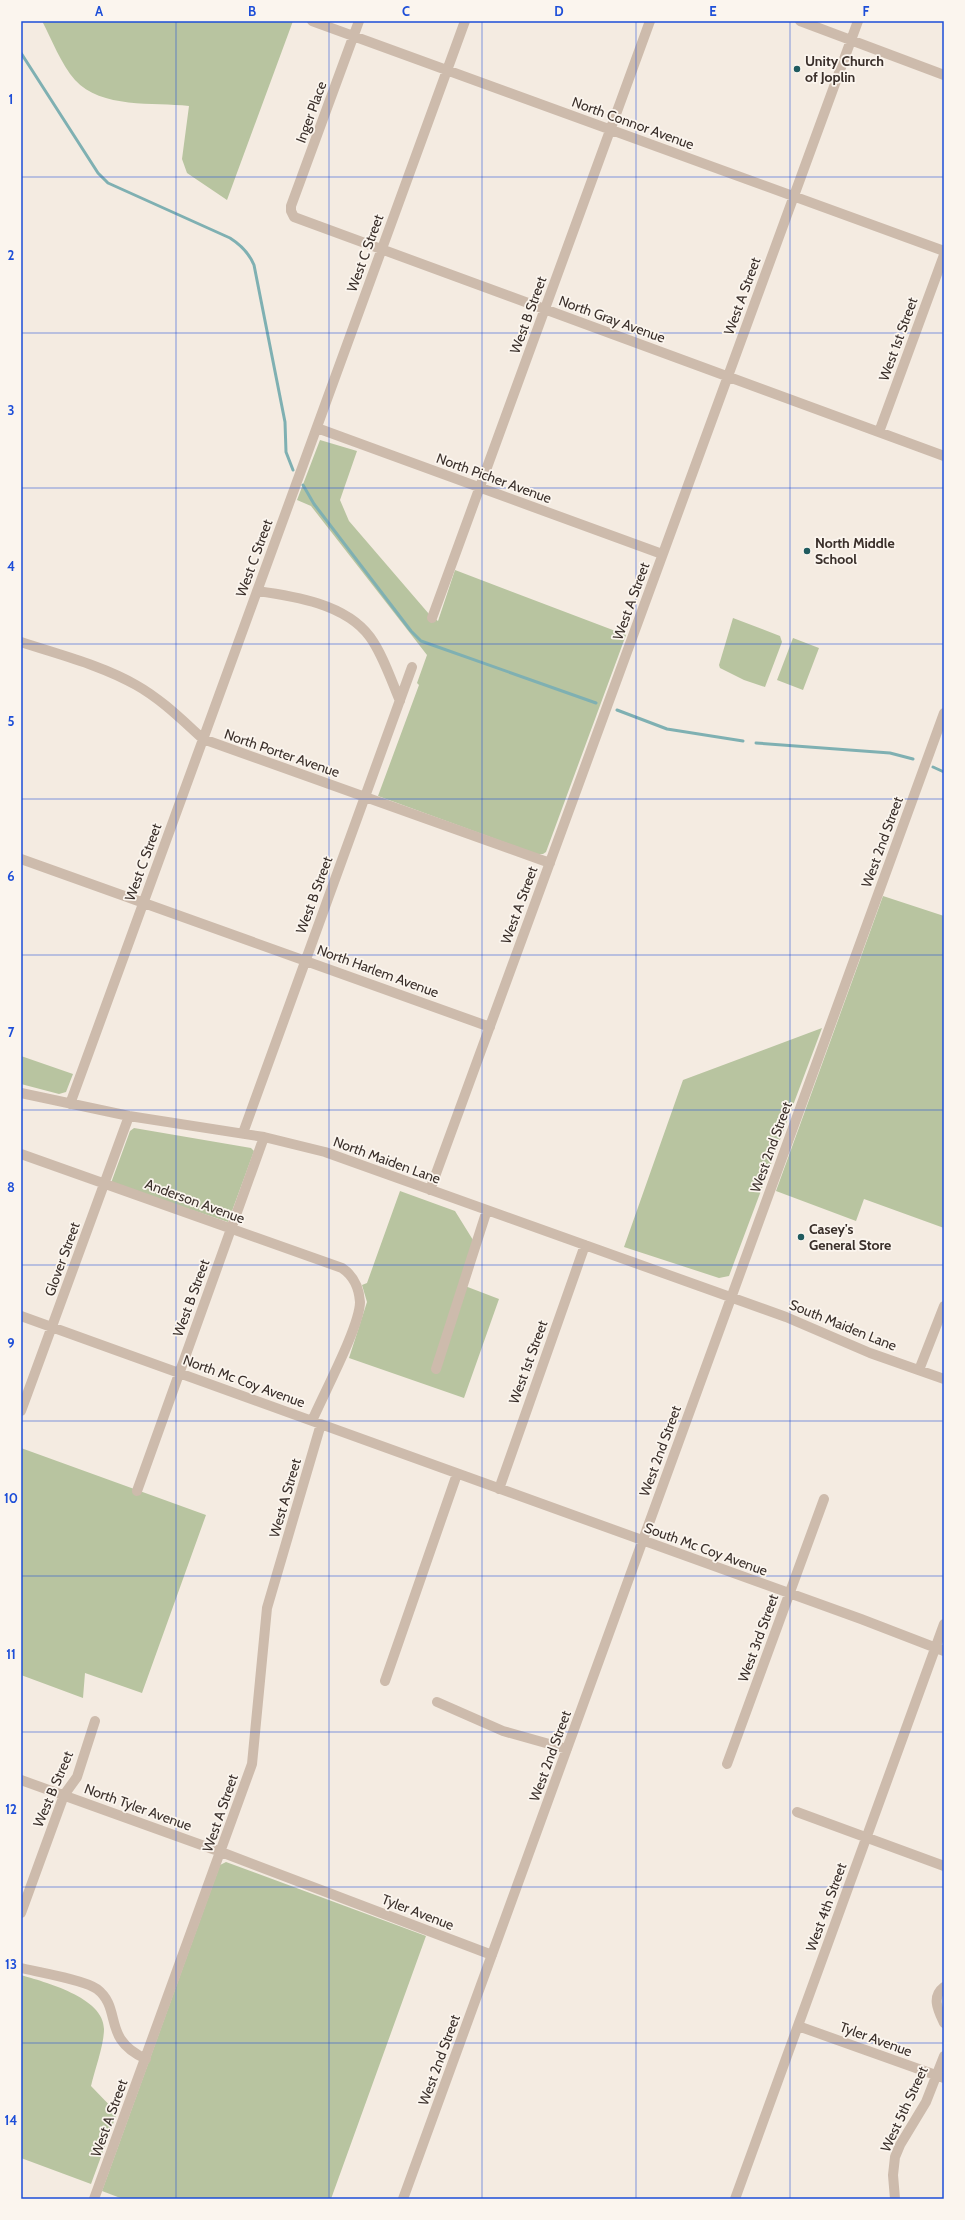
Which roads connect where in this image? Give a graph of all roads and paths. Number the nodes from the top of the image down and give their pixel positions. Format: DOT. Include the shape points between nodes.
graph roads {
  1 [pos="312,21"];
  2 [pos="358,21"];
  3 [pos="465,21"];
  4 [pos="650,21"];
  5 [pos="800,21"];
  6 [pos="858,21"];
  7 [pos="354,35"];
  8 [pos="851,40"];
  9 [pos="447,70"];
  10 [pos="944,75"];
  11 [pos="611,129"];
  12 [pos="793,196"];
  13 [pos="291,214"];
  14 [pos="382,250"];
  15 [pos="944,251"];
  16 [pos="944,255"];
  17 [pos="545,309"];
  18 [pos="728,376"];
  19 [pos="316,428"];
  20 [pos="879,432"];
  21 [pos="944,456"];
  22 [pos="480,488"];
  23 [pos="662,554"];
  24 [pos="257,591"];
  25 [pos="432,618"];
  26 [pos="21,642"];
  27 [pos="412,667"];
  28 [pos="400,701"];
  29 [pos="944,713"];
  30 [pos="203,739"];
  31 [pos="365,797"];
  32 [pos="21,858"];
  33 [pos="550,863"];
  34 [pos="144,901"];
  35 [pos="306,960"];
  36 [pos="490,1027"];
  37 [pos="21,1093"];
  38 [pos="70,1104"];
  39 [pos="129,1116"];
  40 [pos="243,1133"];
  41 [pos="264,1137"];
  42 [pos="21,1154"];
  43 [pos="104,1184"];
  44 [pos="430,1190"];
  45 [pos="487,1210"];
  46 [pos="231,1229"];
  47 [pos="585,1245"];
  48 [pos="355,1281"];
  49 [pos="731,1298"];
  50 [pos="944,1306"];
  51 [pos="21,1316"];
  52 [pos="52,1327"];
  53 [pos="436,1369"];
  54 [pos="919,1370"];
  55 [pos="179,1373"];
  56 [pos="944,1379"];
  57 [pos="21,1411"];
  58 [pos="317,1422"];
  59 [pos="457,1474"];
  60 [pos="498,1489"];
  61 [pos="137,1491"];
  62 [pos="824,1499"];
  63 [pos="643,1541"];
  64 [pos="789,1594"];
  65 [pos="944,1624"];
  66 [pos="940,1650"];
  67 [pos="385,1681"];
  68 [pos="437,1702"];
  69 [pos="95,1721"];
  70 [pos="567,1750"];
  71 [pos="727,1764"];
  72 [pos="21,1780"];
  73 [pos="64,1795"];
  74 [pos="797,1812"];
  75 [pos="866,1837"];
  76 [pos="221,1852"];
  77 [pos="944,1866"];
  78 [pos="335,1895"];
  79 [pos="21,1913"];
  80 [pos="492,1954"];
  81 [pos="21,1968"];
  82 [pos="944,1987"];
  83 [pos="944,2023"];
  84 [pos="798,2026"];
  85 [pos="944,2056"];
  86 [pos="146,2059"];
  87 [pos="940,2077"];
  88 [pos="94,2199"];
  89 [pos="403,2199"];
  90 [pos="735,2199"];
  91 [pos="895,2199"];
  1 -- 7 [label="street, North Connor Avenue"];
  2 -- 7 [label="street, Inger Place"];
  3 -- 9 [label="street, West C Street"];
  4 -- 11 [label="street, West B Street"];
  5 -- 8 [label="street"];
  6 -- 8 [label="street, West A Street"];
  7 -- 9 [label="street, North Connor Avenue"];
  7 -- 13 [label="street, Inger Place"];
  8 -- 10 [label="street"];
  8 -- 12 [label="street, West A Street"];
  9 -- 11 [label="street, North Connor Avenue"];
  9 -- 14 [label="street, West C Street"];
  11 -- 12 [label="street, North Connor Avenue"];
  11 -- 17 [label="street, West B Street"];
  12 -- 15 [label="street, North Connor Avenue"];
  12 -- 18 [label="street, West A Street"];
  13 -- 14 [label="street, North Gray Avenue" via="297,219"];
  14 -- 17 [label="street, North Gray Avenue"];
  14 -- 19 [label="street, West C Street"];
  16 -- 20 [label="street, West 1st Street"];
  17 -- 18 [label="street, North Gray Avenue"];
  17 -- 22 [label="street, West B Street"];
  18 -- 20 [label="street, North Gray Avenue"];
  18 -- 23 [label="street, West A Street"];
  19 -- 22 [label="street, North Picher Avenue"];
  19 -- 24 [label="street, West C Street"];
  20 -- 21 [label="street, North Gray Avenue"];
  22 -- 23 [label="street, North Picher Avenue"];
  22 -- 25 [label="street, West B Street"];
  23 -- 33 [label="street, West A Street"];
  24 -- 28 [label="street" via="297,597 322,605 361,628 374,644"];
  24 -- 30 [label="street, West C Street"];
  26 -- 30 [label="street, North Porter Avenue" via="96,667 137,685 158,699"];
  27 -- 28 [label="street, West B Street"];
  28 -- 31 [label="street, West B Street"];
  29 -- 49 [label="street, West 2nd Street"];
  30 -- 31 [label="street, North Porter Avenue"];
  30 -- 34 [label="street, West C Street"];
  31 -- 33 [label="street, North Porter Avenue"];
  31 -- 35 [label="street, West B Street"];
  32 -- 34 [label="street, North Harlem Avenue"];
  33 -- 36 [label="street, West A Street"];
  34 -- 35 [label="street, North Harlem Avenue"];
  34 -- 38 [label="street, West C Street"];
  35 -- 36 [label="street, North Harlem Avenue"];
  35 -- 40 [label="street, West B Street"];
  36 -- 44 [label="street, West A Street"];
  37 -- 38 [label="street, North Maiden Lane"];
  38 -- 39 [label="street, North Maiden Lane"];
  39 -- 40 [label="street, North Maiden Lane"];
  39 -- 43 [label="street, Glover Street"];
  40 -- 41 [label="street, North Maiden Lane"];
  41 -- 44 [label="street, North Maiden Lane" via="325,1152"];
  41 -- 46 [label="street, West B Street"];
  42 -- 43 [label="street, Anderson Avenue"];
  43 -- 46 [label="street, Anderson Avenue"];
  43 -- 52 [label="street, Glover Street"];
  44 -- 45 [label="street, North Maiden Lane"];
  45 -- 47 [label="street, North Maiden Lane"];
  45 -- 53 [label="street"];
  46 -- 48 [label="street, Anderson Avenue" via="342,1268"];
  46 -- 55 [label="street, West B Street"];
  47 -- 49 [label="street, North Maiden Lane"];
  47 -- 60 [label="street, West 1st Street"];
  48 -- 58 [label="street, West A Street" via="360,1301 358,1312"];
  49 -- 54 [label="street, South Maiden Lane"];
  49 -- 63 [label="street, West 2nd Street"];
  50 -- 54 [label="street"];
  51 -- 52 [label="street, North Mc Coy Avenue"];
  52 -- 55 [label="street, North Mc Coy Avenue"];
  52 -- 57 [label="street, Glover Street"];
  54 -- 56 [label="street, South Maiden Lane"];
  55 -- 58 [label="street, North Mc Coy Avenue"];
  55 -- 61 [label="street, West B Street"];
  58 -- 59 [label="street, North Mc Coy Avenue"];
  58 -- 76 [label="street, West A Street" via="267,1608 252,1764"];
  59 -- 60 [label="street, South Mc Coy Avenue"];
  59 -- 67 [label="street"];
  60 -- 63 [label="street, South Mc Coy Avenue"];
  62 -- 64 [label="street, West 3rd Street"];
  63 -- 64 [label="street, South Mc Coy Avenue"];
  63 -- 70 [label="street, West 2nd Street"];
  64 -- 66 [label="street, South Mc Coy Avenue"];
  64 -- 71 [label="street, West 3rd Street"];
  65 -- 66 [label="street, West 4th Street"];
  66 -- 75 [label="street, West 4th Street"];
  68 -- 70 [label="street" via="503,1731"];
  69 -- 73 [label="street, West B Street" via="77,1778"];
  70 -- 80 [label="street, West 2nd Street"];
  72 -- 73 [label="street, North Tyler Avenue"];
  73 -- 76 [label="street, North Tyler Avenue"];
  73 -- 79 [label="street, West B Street"];
  74 -- 75 [label="street"];
  75 -- 77 [label="street"];
  75 -- 84 [label="street, West 4th Street"];
  76 -- 78 [label="street, North Tyler Avenue"];
  76 -- 86 [label="street, West A Street"];
  78 -- 80 [label="street, Tyler Avenue"];
  80 -- 89 [label="street, West 2nd Street"];
  81 -- 86 [label="street" via="97,1989 108,2004 121,2042 132,2052"];
  82 -- 83 [label="street" via="936,1997 936,2005"];
  84 -- 87 [label="street, Tyler Avenue"];
  84 -- 90 [label="street, West 4th Street"];
  85 -- 87 [label="street, West 5th Street"];
  86 -- 88 [label="street, West A Street"];
  87 -- 91 [label="street, West 5th Street" via="895,2157"];
}
